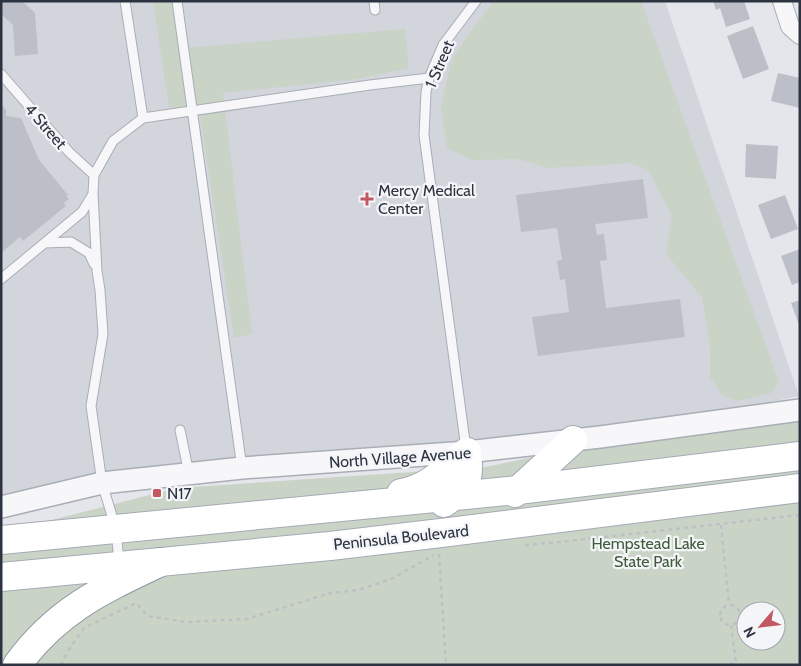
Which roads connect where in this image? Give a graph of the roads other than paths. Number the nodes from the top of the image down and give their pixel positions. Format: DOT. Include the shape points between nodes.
graph roads {
  1 [pos="125,1"];
  2 [pos="177,1"];
  3 [pos="476,1"];
  4 [pos="782,1"];
  5 [pos="800,35"];
  6 [pos="1,74"];
  7 [pos="429,78"];
  8 [pos="192,110"];
  9 [pos="142,118"];
  10 [pos="94,175"];
  11 [pos="93,194"];
  12 [pos="45,243"];
  13 [pos="97,271"];
  14 [pos="1,278"];
  15 [pos="800,410"];
  16 [pos="180,430"];
  17 [pos="573,440"];
  18 [pos="467,452"];
  19 [pos="800,456"];
  20 [pos="242,468"];
  21 [pos="189,474"];
  22 [pos="102,483"];
  23 [pos="800,488"];
  24 [pos="518,490"];
  25 [pos="454,496"];
  26 [pos="1,508"];
  27 [pos="332,508"];
  28 [pos="116,529"];
  29 [pos="1,540"];
  30 [pos="440,543"];
  31 [pos="330,546"];
  32 [pos="121,573"];
  33 [pos="1,576"];
  34 [pos="17,665"];
  1 -- 9 [label="lane"];
  2 -- 8 [label="lane"];
  3 -- 7 [label="lane, 1 Street" via="443,44"];
  4 -- 5 [label="street" via="790,26"];
  6 -- 10 [label="lane, 4 Street" via="69,152"];
  7 -- 8 [label="lane"];
  7 -- 18 [label="lane, 1 Street" via="424,135"];
  8 -- 9 [label="lane"];
  8 -- 20 [label="lane"];
  9 -- 10 [label="lane" via="113,141"];
  10 -- 11 [label="lane"];
  11 -- 12 [label="lane" via="82,212"];
  11 -- 13 [label="lane"];
  12 -- 13 [label="lane" via="71,242 89,253"];
  12 -- 14 [label="lane"];
  13 -- 22 [label="lane" via="102,334 91,406"];
  15 -- 17 [label="street, North Village Avenue"];
  16 -- 21 [label="lane"];
  17 -- 18 [label="street, North Village Avenue"];
  17 -- 24 [label="main road"];
  18 -- 20 [label="street, North Village Avenue"];
  18 -- 25 [label="main road" via="468,475 464,486"];
  18 -- 27 [label="main road" via="421,488"];
  19 -- 24 [label="main road"];
  20 -- 21 [label="street, North Village Avenue"];
  21 -- 22 [label="street, North Village Avenue"];
  22 -- 26 [label="street, North Village Avenue"];
  22 -- 28 [label="lane"];
  23 -- 30 [label="main road, Peninsula Boulevard"];
  24 -- 25 [label="main road"];
  24 -- 30 [label="main road"];
  25 -- 27 [label="main road"];
  25 -- 31 [label="main road" via="421,516"];
  27 -- 28 [label="main road"];
  28 -- 29 [label="main road"];
  28 -- 32 [label="lane"];
  30 -- 31 [label="main road, Peninsula Boulevard"];
  31 -- 32 [label="main road, Peninsula Boulevard" via="161,562"];
  32 -- 33 [label="main road"];
  32 -- 34 [label="main road, Peninsula Boulevard" via="63,616"];
}
